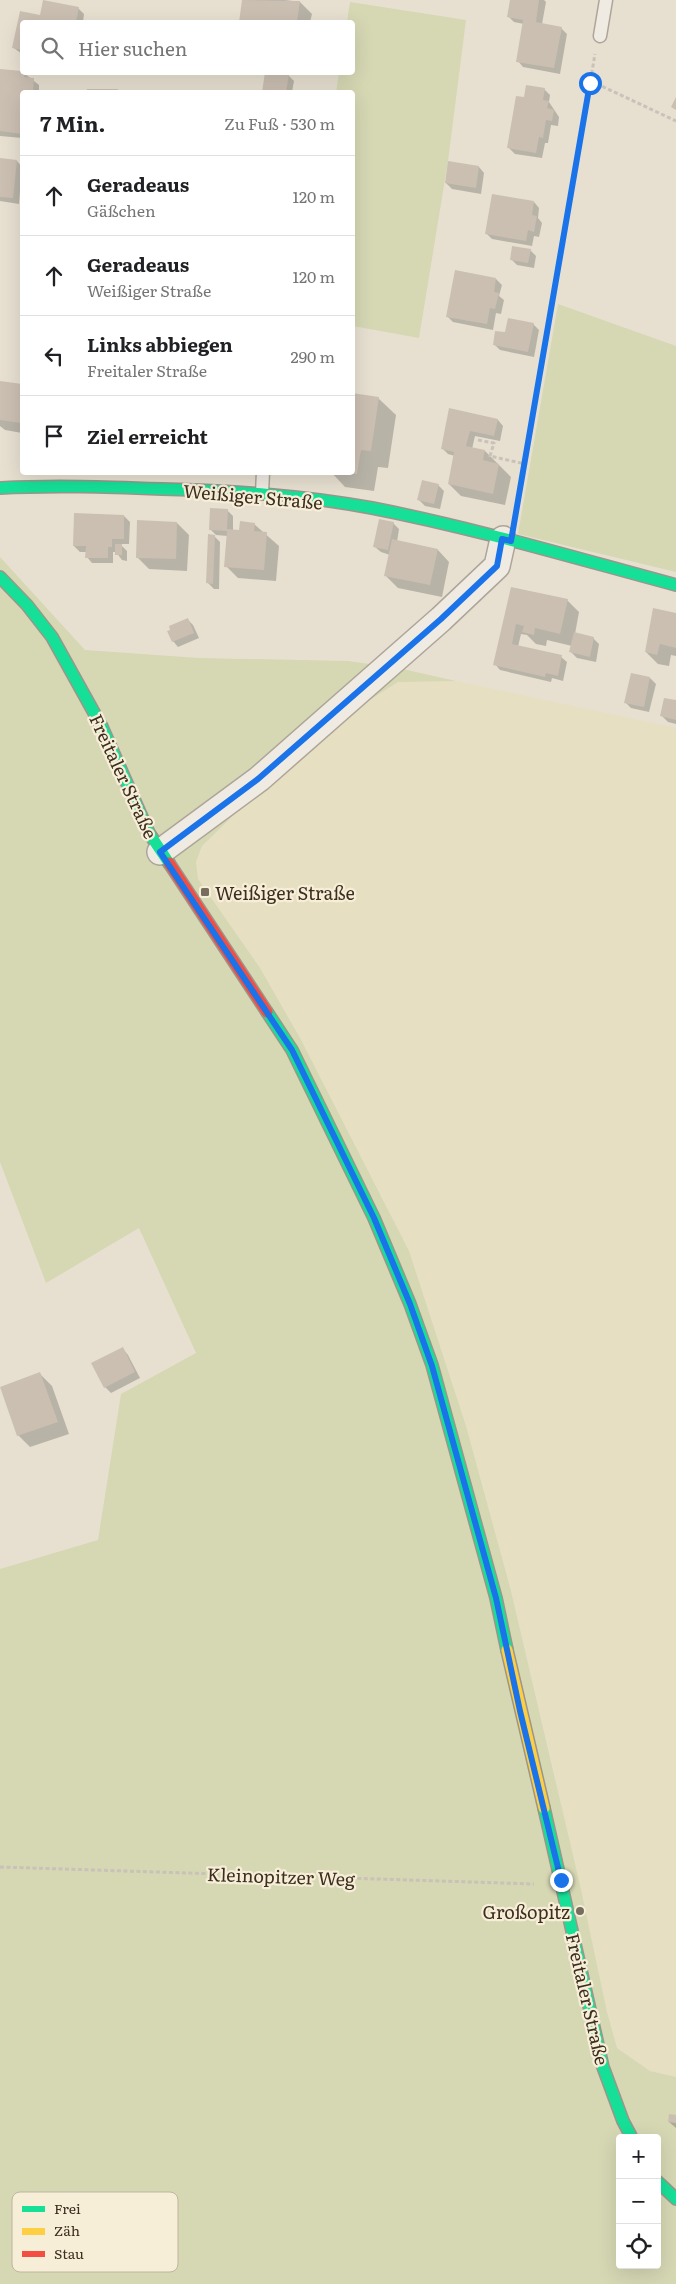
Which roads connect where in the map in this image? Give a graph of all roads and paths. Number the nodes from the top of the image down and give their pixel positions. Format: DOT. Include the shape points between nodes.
graph roads {
  1 [pos="606,0"];
  2 [pos="600,36"];
  3 [pos="590,83"];
  4 [pos="676,121"];
  5 [pos="478,440"];
  6 [pos="525,464"];
  7 [pos="263,475"];
  8 [pos="0,488"];
  9 [pos="262,493"];
  10 [pos="507,540"];
  11 [pos="0,577"];
  12 [pos="676,585"];
  13 [pos="160,852"];
  14 [pos="0,1867"];
  15 [pos="561,1880"];
  16 [pos="630,2134"];
  17 [pos="661,2184"];
  18 [pos="676,2199"];
  1 -- 2 [label="lane"];
  2 -- 3 [label="path"];
  3 -- 4 [label="path"];
  3 -- 6 [label="path"];
  5 -- 6 [label="path" via="494,443 490,456"];
  6 -- 10 [label="path"];
  7 -- 9 [label="lane"];
  8 -- 9 [label="street, Weißiger Straße" via="54,485"];
  9 -- 10 [label="street, Weißiger Straße" via="371,508"];
  10 -- 12 [label="street, Weißiger Straße"];
  10 -- 13 [label="street" via="497,566 441,619 258,779"];
  11 -- 13 [label="street, Freitaler Straße" via="52,637 102,727"];
  13 -- 15 [label="street, Freitaler Straße" via="292,1050 370,1210 410,1304 432,1366 496,1598"];
  14 -- 15 [label="path, Kleinopitzer Weg" via="533,1884"];
  15 -- 16 [label="street, Freitaler Straße" via="603,2067"];
  17 -- 18 [label="street"];
}
